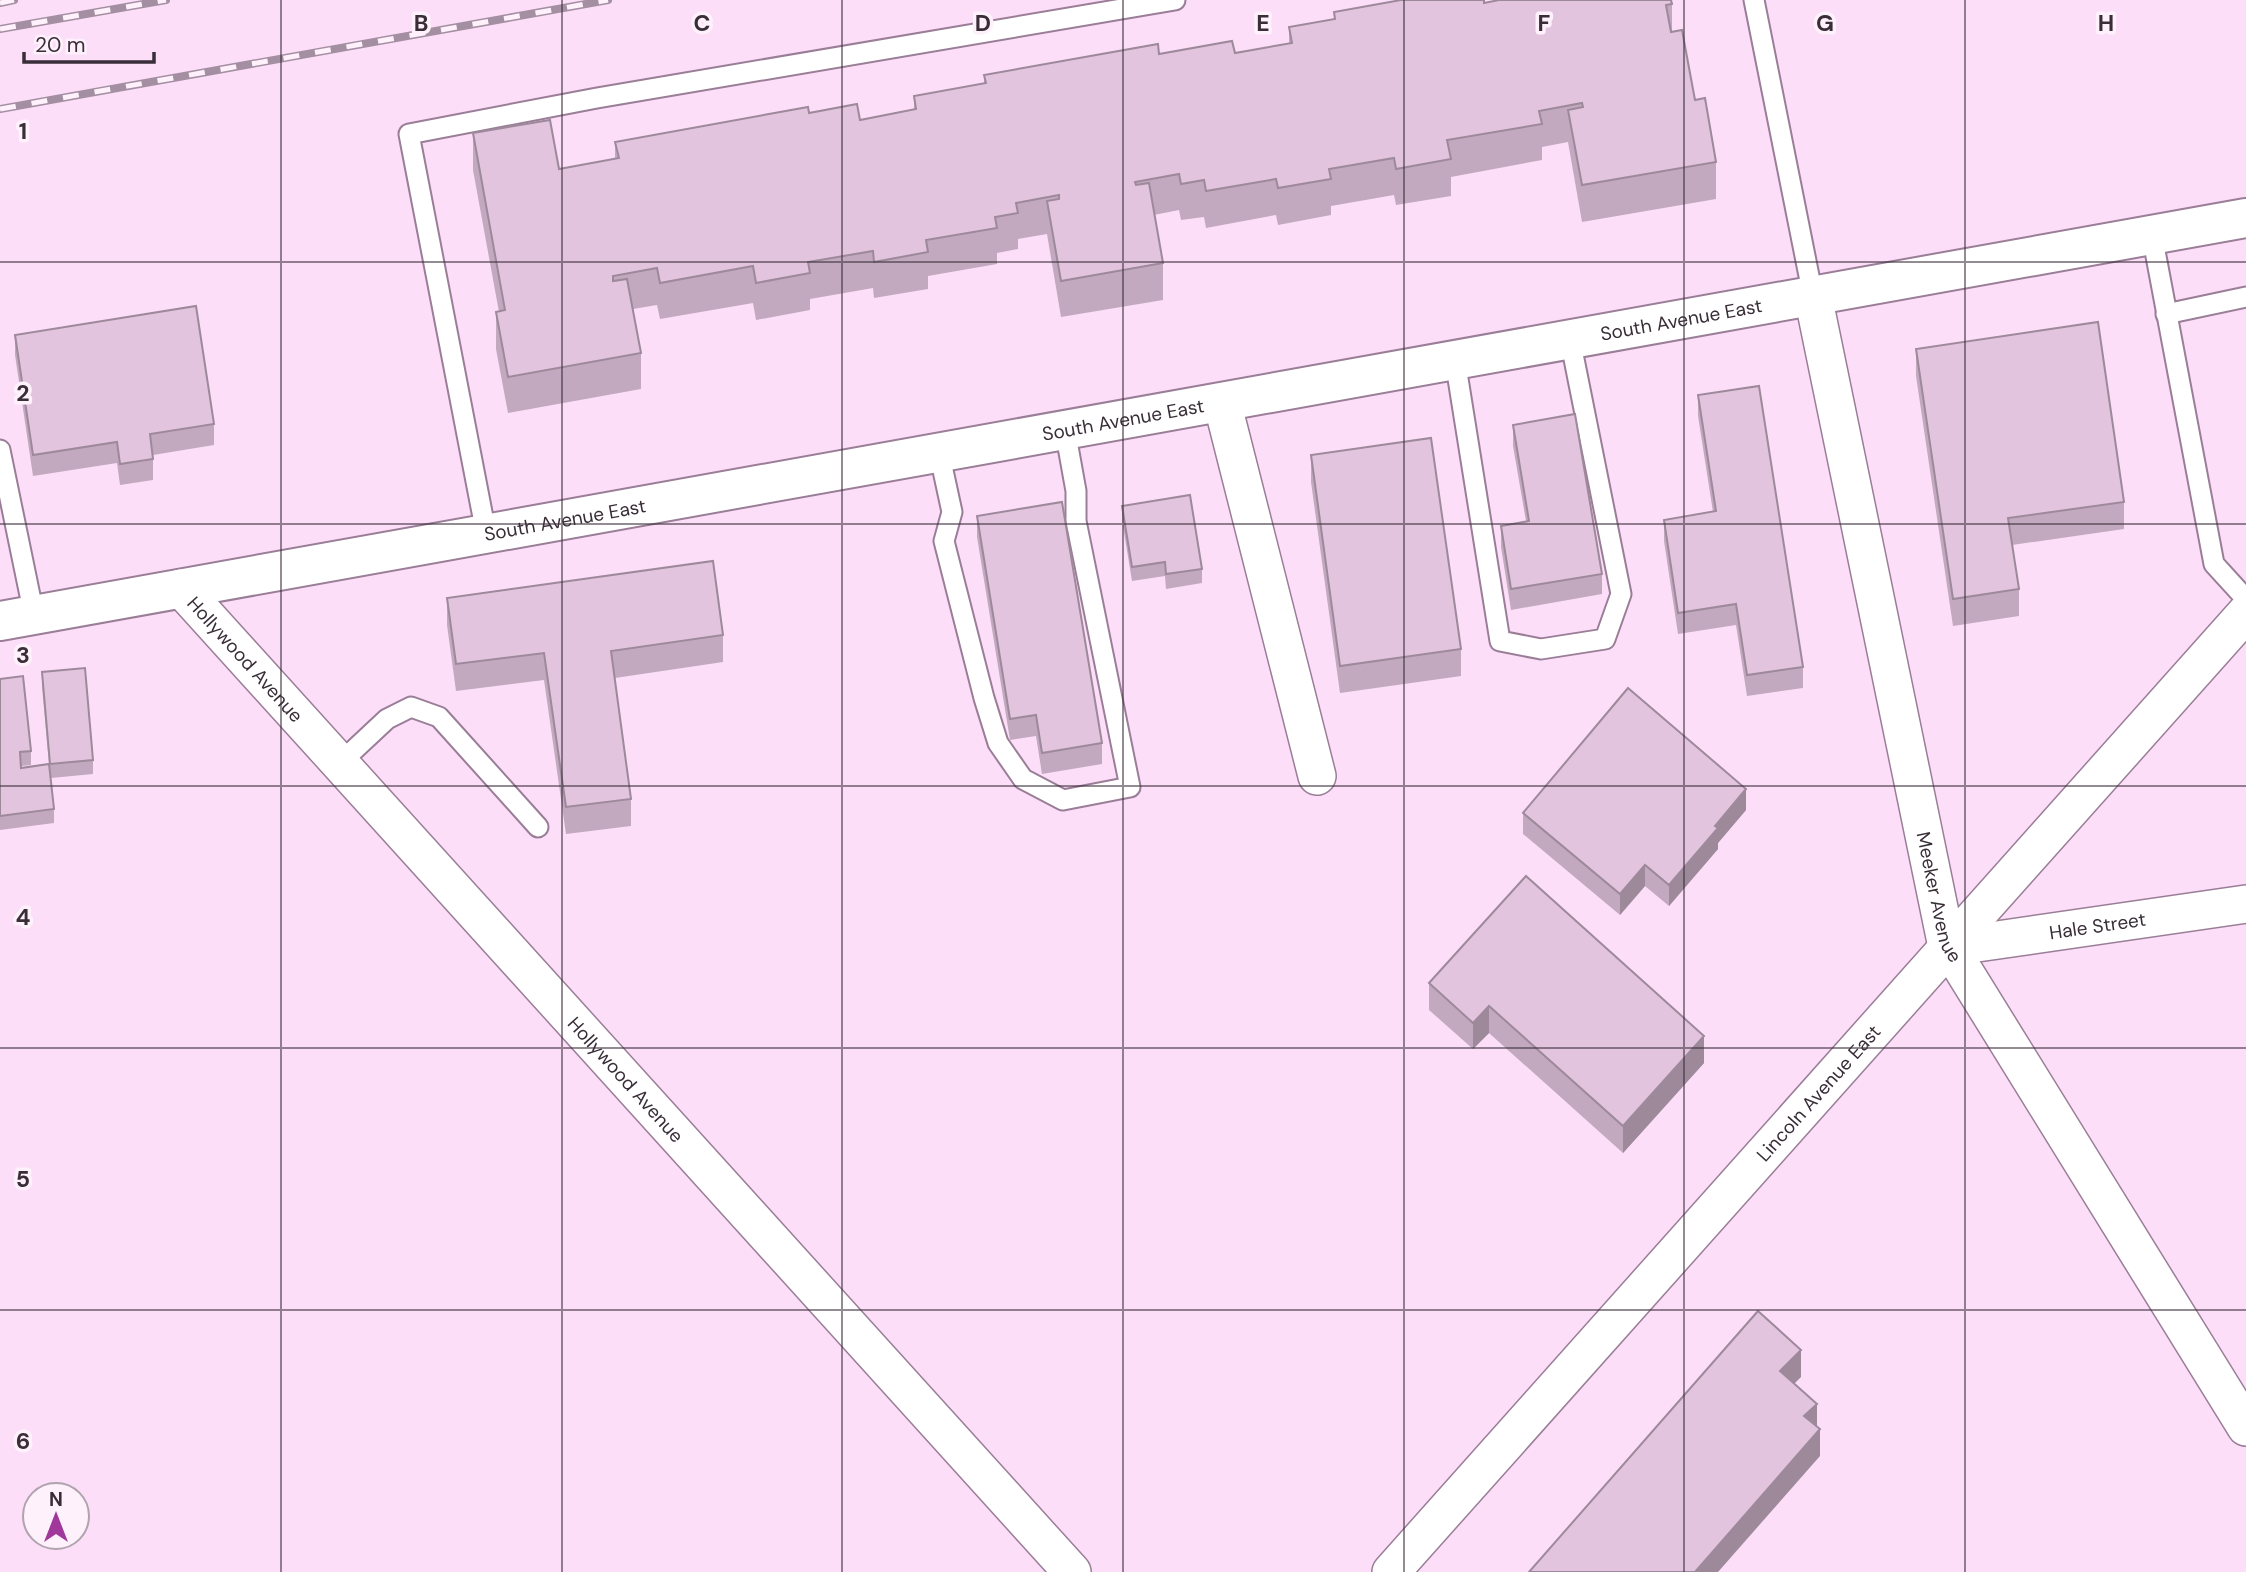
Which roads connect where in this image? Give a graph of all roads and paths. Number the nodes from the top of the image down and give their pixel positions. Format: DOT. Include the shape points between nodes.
graph roads {
  1 [pos="1175,0"];
  2 [pos="1754,0"];
  3 [pos="2246,218"];
  4 [pos="2152,235"];
  5 [pos="1813,296"];
  6 [pos="2246,297"];
  7 [pos="2166,314"];
  8 [pos="1570,339"];
  9 [pos="1455,360"];
  10 [pos="1222,402"];
  11 [pos="1065,430"];
  12 [pos="0,450"];
  13 [pos="939,452"];
  14 [pos="486,533"];
  15 [pos="181,588"];
  16 [pos="2246,599"];
  17 [pos="2246,614"];
  18 [pos="17,618"];
  19 [pos="340,763"];
  20 [pos="1317,776"];
  21 [pos="538,827"];
  22 [pos="2246,904"];
  23 [pos="1949,947"];
  24 [pos="2246,1427"];
  25 [pos="1072,1572"];
  26 [pos="1391,1572"];
  1 -- 14 [label="lane" via="409,134"];
  2 -- 5 [label="lane"];
  3 -- 4 [label="main road, South Avenue East"];
  4 -- 5 [label="main road, South Avenue East"];
  4 -- 7 [label="lane"];
  5 -- 8 [label="main road, South Avenue East"];
  5 -- 23 [label="street, Meeker Avenue"];
  6 -- 7 [label="lane"];
  7 -- 16 [label="lane" via="2214,564"];
  8 -- 9 [label="main road, South Avenue East"];
  8 -- 9 [label="lane" via="1621,594 1605,639 1541,649 1500,641"];
  9 -- 10 [label="main road, South Avenue East"];
  10 -- 11 [label="main road, South Avenue East"];
  10 -- 20 [label="street"];
  11 -- 13 [label="main road, South Avenue East"];
  11 -- 13 [label="lane" via="1076,491 1076,521 1130,787 1063,800 1023,779 998,743 944,541 952,512"];
  12 -- 18 [label="lane"];
  13 -- 14 [label="main road, South Avenue East"];
  14 -- 15 [label="main road, South Avenue East"];
  15 -- 18 [label="main road, South Avenue East"];
  15 -- 19 [label="street, Hollywood Avenue"];
  17 -- 23 [label="street, Lincoln Avenue East"];
  19 -- 21 [label="lane" via="387,719 411,707 439,717"];
  19 -- 25 [label="street, Hollywood Avenue"];
  22 -- 23 [label="street, Hale Street"];
  23 -- 24 [label="street, Meeker Avenue"];
  23 -- 26 [label="street, Lincoln Avenue East"];
}
